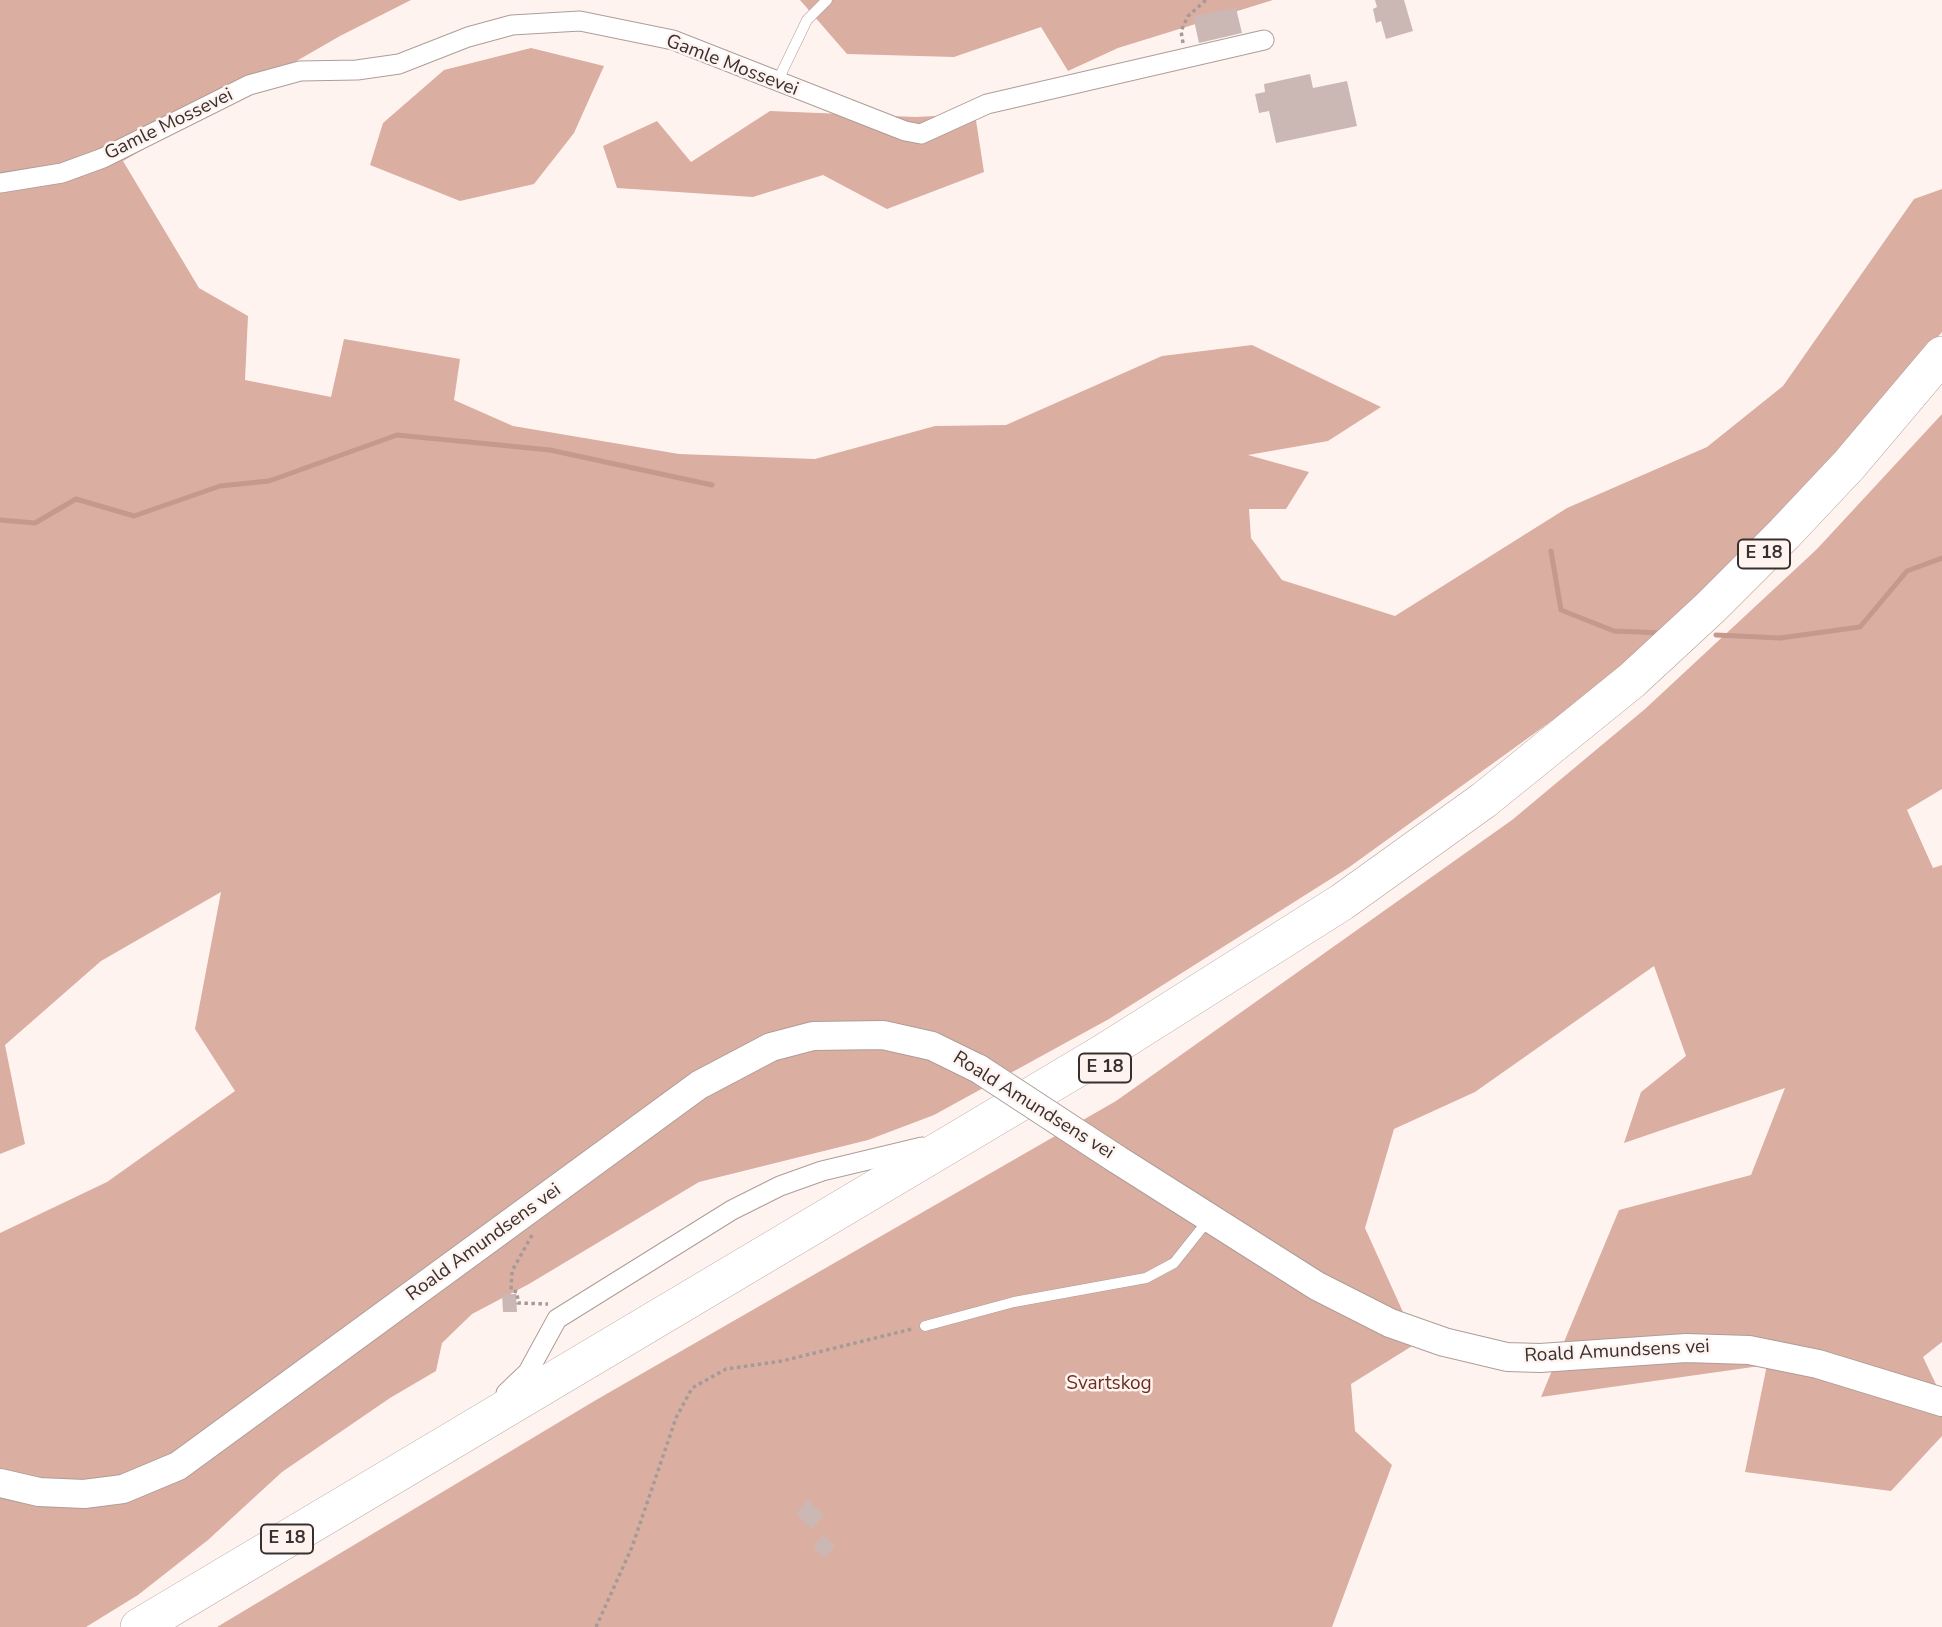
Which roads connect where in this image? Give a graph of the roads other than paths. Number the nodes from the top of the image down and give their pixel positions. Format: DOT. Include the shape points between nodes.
graph roads {
  1 [pos="827,0"];
  2 [pos="1264,40"];
  3 [pos="777,83"];
  4 [pos="0,183"];
  5 [pos="1942,355"];
  6 [pos="1942,380"];
  7 [pos="970,1133"];
  8 [pos="1209,1219"];
  9 [pos="925,1326"];
  10 [pos="1942,1402"];
  11 [pos="435,1450"];
  12 [pos="0,1483"];
  13 [pos="139,1627"];
  14 [pos="169,1627"];
  1 -- 3 [label="lane" via="807,20"];
  2 -- 3 [label="street, Gamle Mossevei" via="987,104 921,134"];
  3 -- 4 [label="street, Gamle Mossevei" via="673,40 580,21 512,25 399,64 357,71 300,71 249,85 103,158 62,173"];
  5 -- 7 [label="highway, E 18" via="1849,465 1767,551 1641,672 1567,734 1342,902"];
  6 -- 14 [label="highway, E 18" via="1860,474 1722,616 1580,744 1418,865 1284,957 1107,1067"];
  7 -- 11 [label="highway, E 18"];
  7 -- 11 [label="street" via="822,1171 732,1210 557,1319 528,1372"];
  8 -- 9 [label="lane" via="1174,1263 1146,1278 1014,1302"];
  8 -- 10 [label="main road, Roald Amundsens vei" via="1354,1306 1417,1334 1478,1352 1540,1358 1686,1348 1749,1350 1818,1364"];
  8 -- 12 [label="main road, Roald Amundsens vei, bridge" via="979,1069 932,1046 883,1035 813,1036 771,1047 699,1085 159,1476 122,1489 83,1494 39,1492"];
  11 -- 13 [label="highway, E 18"];
}
